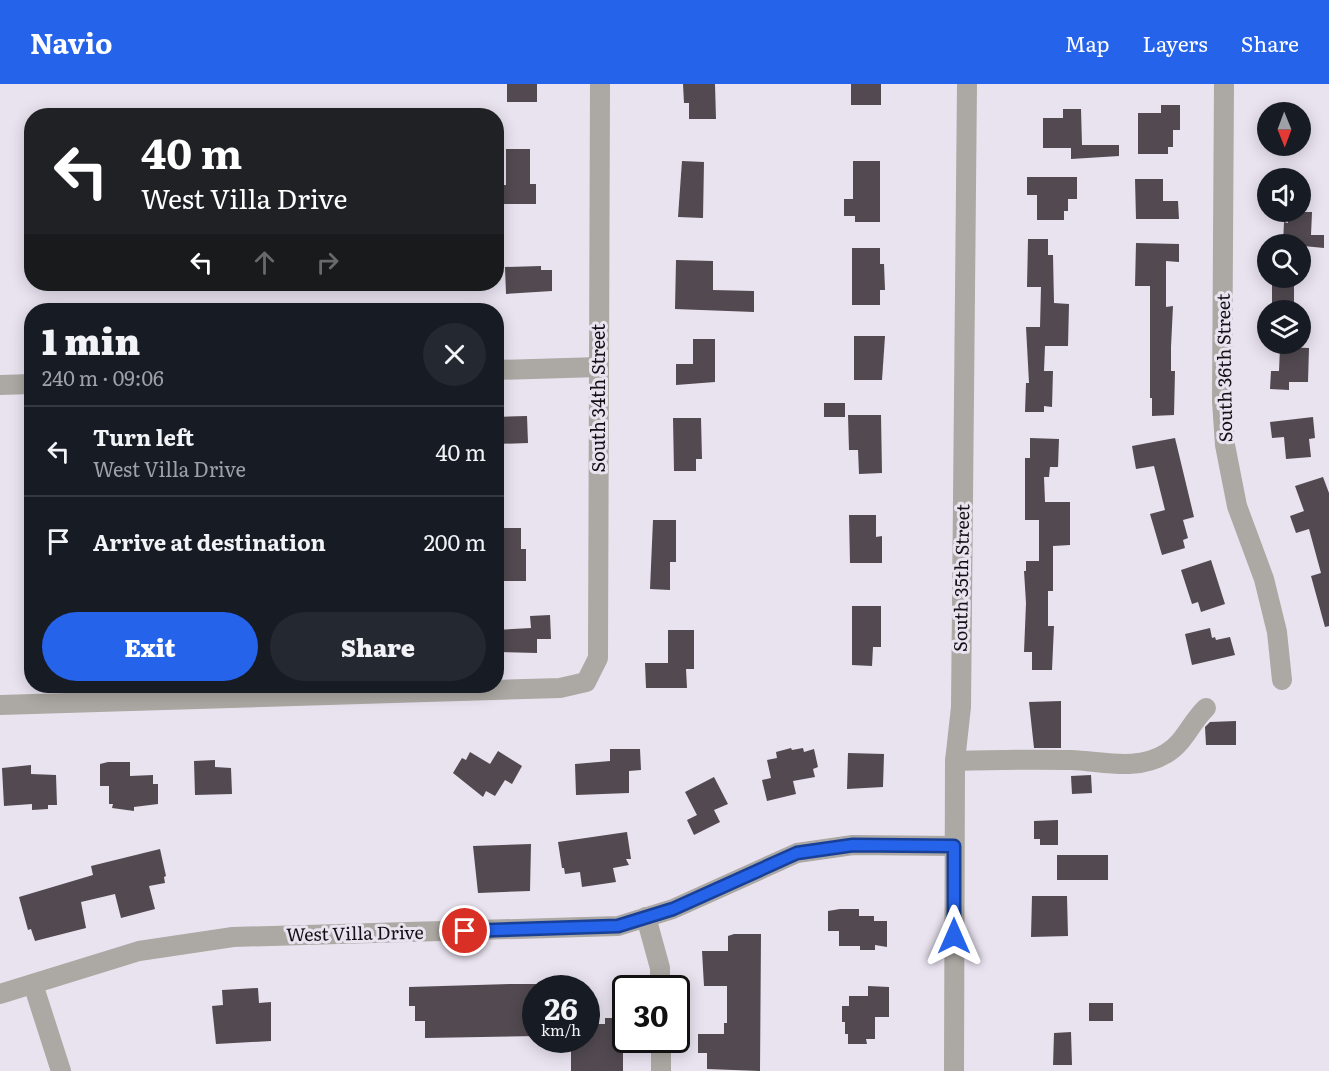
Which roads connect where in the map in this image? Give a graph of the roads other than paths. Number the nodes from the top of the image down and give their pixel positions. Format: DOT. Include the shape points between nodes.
graph roads {
  1 [pos="600,84"];
  2 [pos="967,84"];
  3 [pos="1224,84"];
  4 [pos="599,367"];
  5 [pos="504,370"];
  6 [pos="24,384"];
  7 [pos="0,385"];
  8 [pos="1282,680"];
  9 [pos="504,690"];
  10 [pos="395,693"];
  11 [pos="0,705"];
  12 [pos="1206,708"];
  13 [pos="955,761"];
  14 [pos="954,846"];
  15 [pos="646,917"];
  16 [pos="660,975"];
  17 [pos="33,984"];
  18 [pos="0,994"];
  19 [pos="661,1053"];
  20 [pos="61,1071"];
  21 [pos="661,1071"];
  22 [pos="954,1071"];
  1 -- 4 [label="street, South 34th Street"];
  2 -- 13 [label="street, South 35th Street" via="961,699"];
  3 -- 8 [label="street, South 36th Street" via="1225,445 1237,506 1264,579 1277,632"];
  4 -- 5 [label="street"];
  4 -- 9 [label="street, South 34th Street" via="598,658 586,682 560,688"];
  6 -- 7 [label="street"];
  10 -- 11 [label="street, South 34th Street"];
  12 -- 13 [label="street" via="1182,741 1167,753 1138,763"];
  13 -- 14 [label="street, South 35th Street"];
  14 -- 15 [label="street, West Villa Drive" via="853,845 797,853 673,909"];
  14 -- 22 [label="street, South 35th Street"];
  15 -- 16 [label="street"];
  15 -- 17 [label="street, West Villa Drive" via="618,926 233,937 139,951"];
  17 -- 18 [label="street, West Villa Drive"];
  17 -- 20 [label="street"];
  19 -- 21 [label="street"];
}
